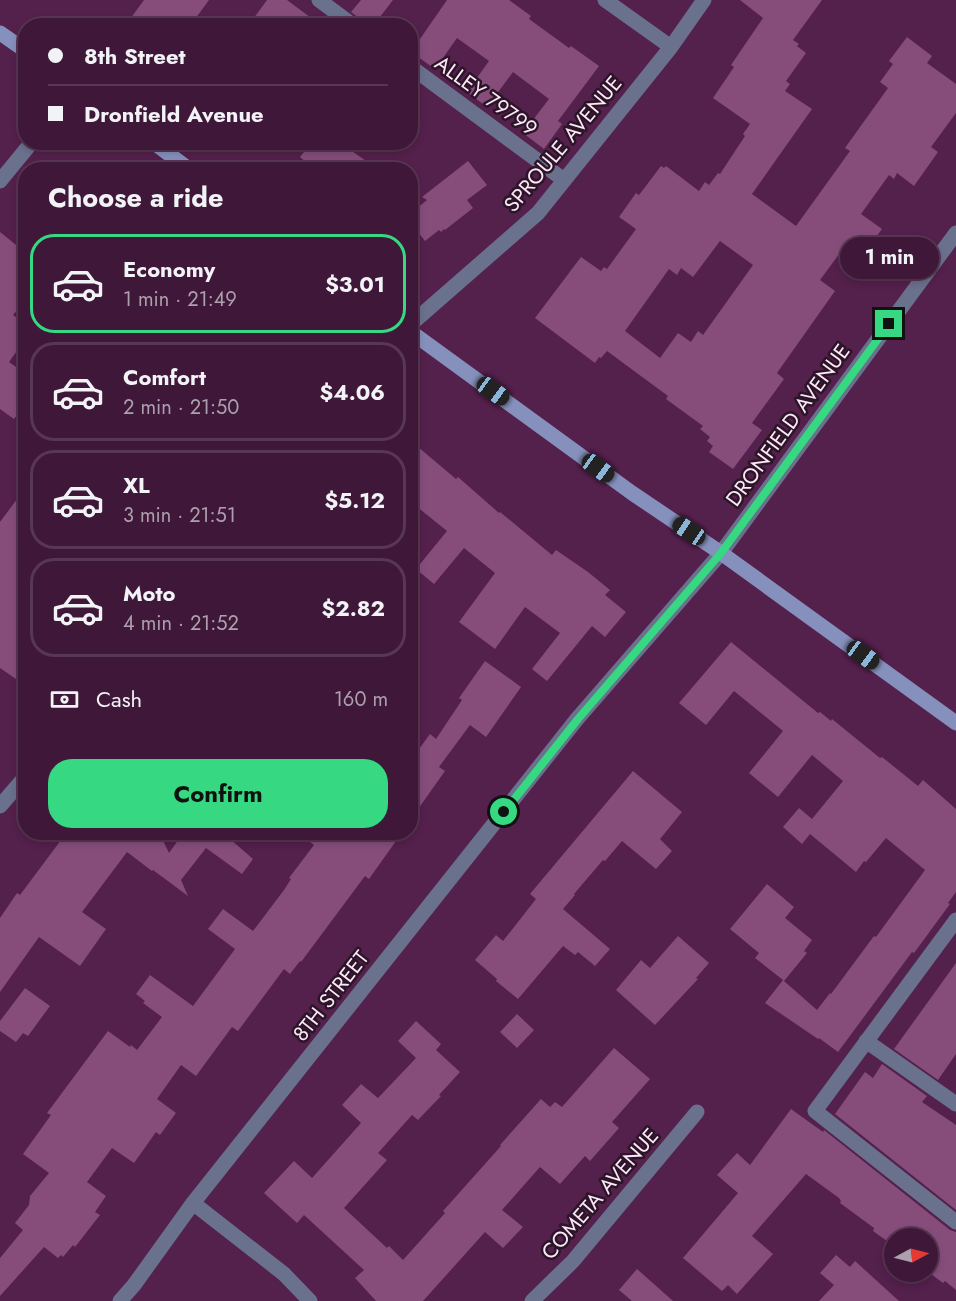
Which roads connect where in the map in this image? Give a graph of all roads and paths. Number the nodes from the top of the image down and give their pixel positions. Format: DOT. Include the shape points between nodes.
graph roads {
  1 [pos="320,0"];
  2 [pos="604,0"];
  3 [pos="704,0"];
  4 [pos="344,18"];
  5 [pos="0,33"];
  6 [pos="18,45"];
  7 [pos="671,47"];
  8 [pos="418,73"];
  9 [pos="25,150"];
  10 [pos="164,150"];
  11 [pos="179,162"];
  12 [pos="564,180"];
  13 [pos="0,181"];
  14 [pos="956,233"];
  15 [pos="418,318"];
  16 [pos="418,337"];
  17 [pos="721,553"];
  18 [pos="578,719"];
  19 [pos="956,723"];
  20 [pos="18,785"];
  21 [pos="0,806"];
  22 [pos="956,920"];
  23 [pos="866,1041"];
  24 [pos="956,1103"];
  25 [pos="697,1112"];
  26 [pos="193,1203"];
  27 [pos="956,1222"];
  28 [pos="120,1301"];
  29 [pos="310,1301"];
  30 [pos="532,1301"];
  1 -- 4 [label="street"];
  2 -- 7 [label="street"];
  3 -- 7 [label="street, SPROULE AVENUE"];
  5 -- 6 [label="main road"];
  7 -- 12 [label="street, SPROULE AVENUE"];
  8 -- 12 [label="street, ALLEY 79799"];
  9 -- 13 [label="street"];
  10 -- 11 [label="main road"];
  12 -- 15 [label="street, SPROULE AVENUE" via="538,213"];
  14 -- 17 [label="street, DRONFIELD AVENUE"];
  16 -- 17 [label="main road"];
  17 -- 18 [label="street, DRONFIELD AVENUE"];
  17 -- 19 [label="main road"];
  18 -- 26 [label="street, 8TH STREET"];
  20 -- 21 [label="street"];
  22 -- 23 [label="street"];
  23 -- 24 [label="street"];
  23 -- 27 [label="street" via="815,1111"];
  25 -- 30 [label="street, COMETA AVENUE" via="573,1261"];
  26 -- 28 [label="street, 8TH STREET"];
  26 -- 29 [label="street" via="284,1274"];
}
